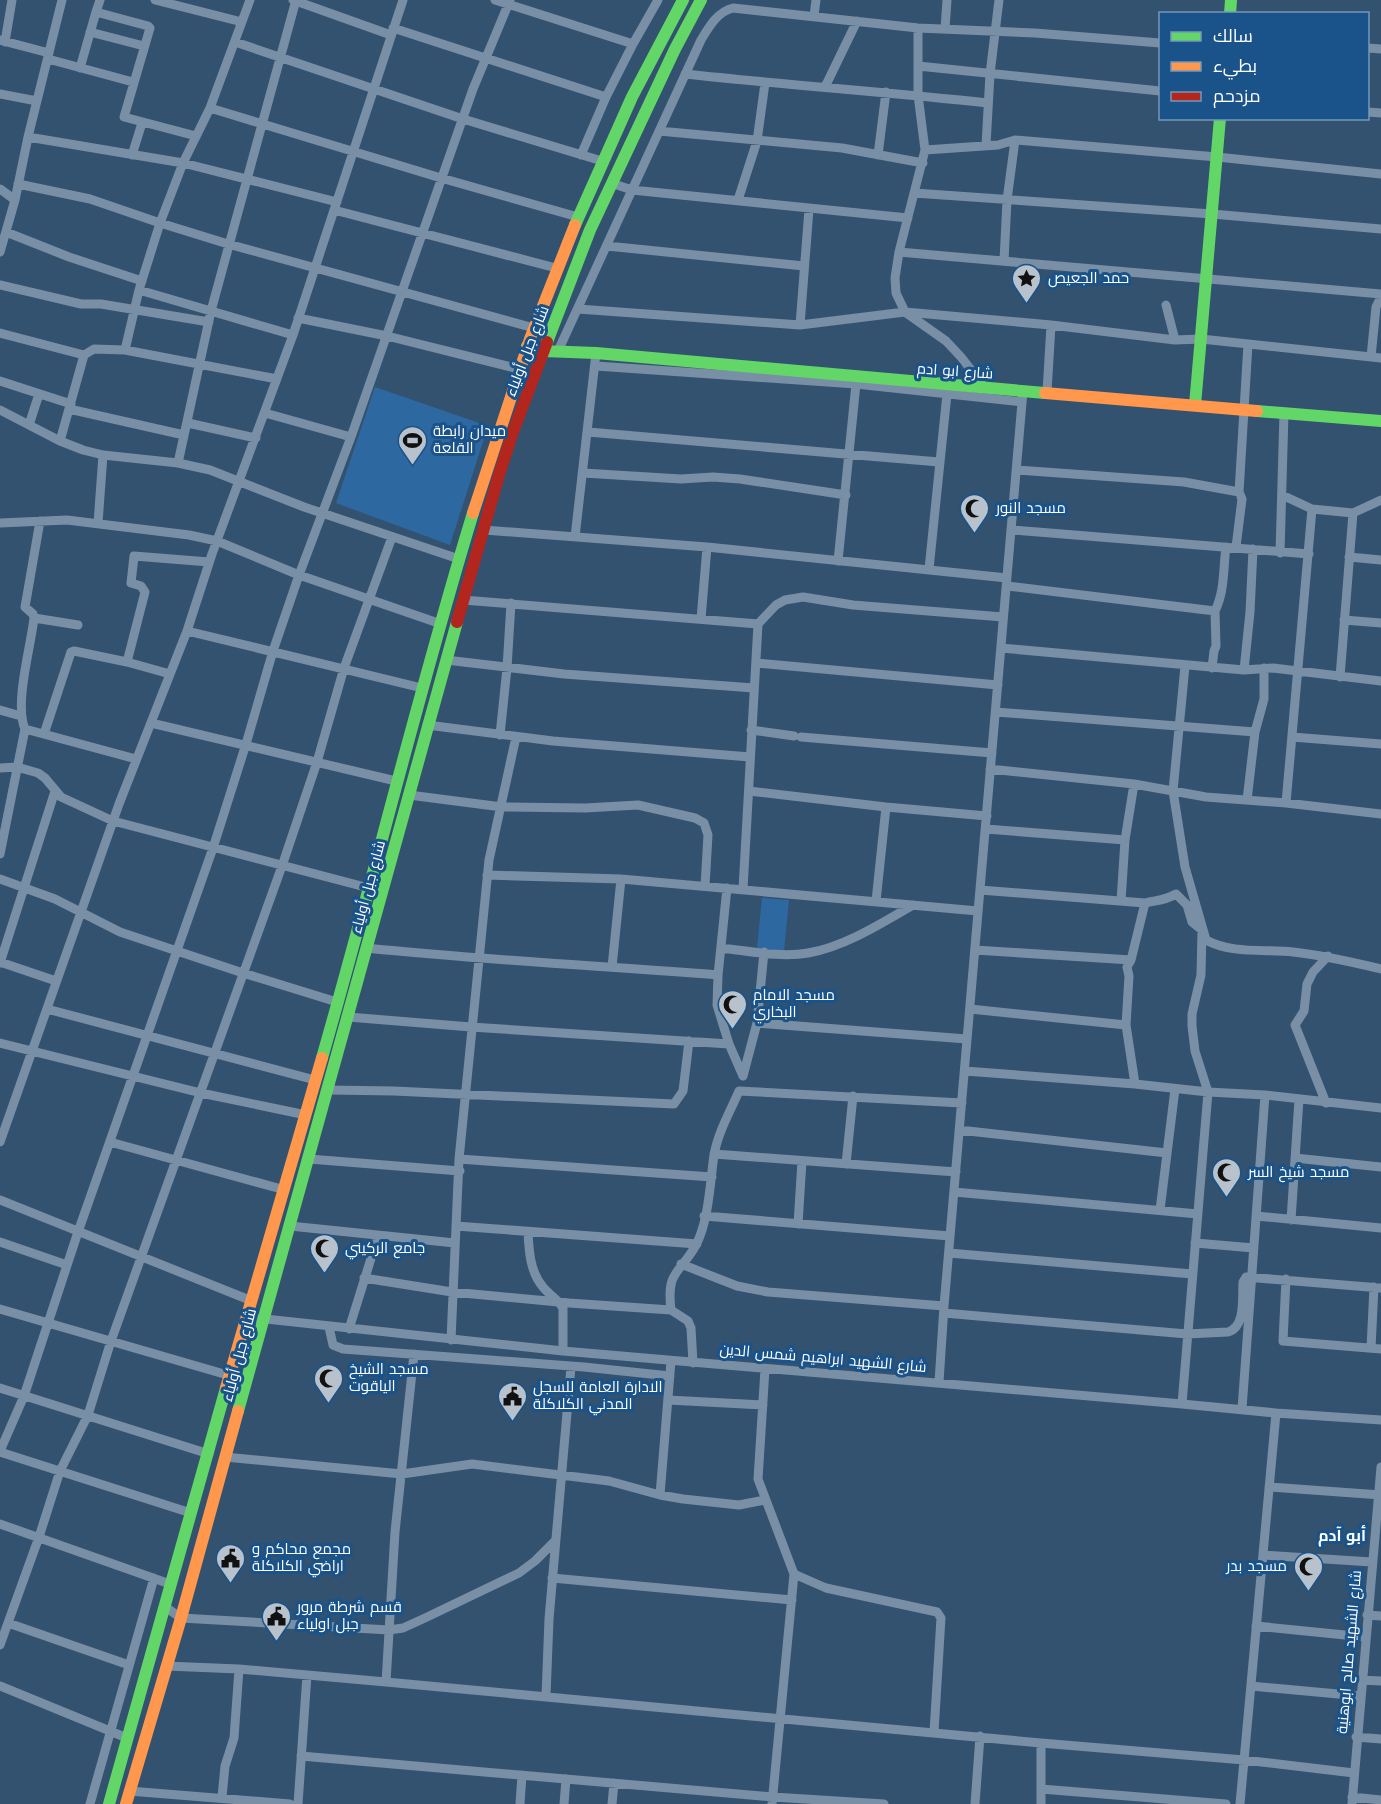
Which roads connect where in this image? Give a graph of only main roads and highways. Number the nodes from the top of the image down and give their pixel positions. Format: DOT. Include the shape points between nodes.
graph roads {
  1 [pos="683,0"];
  2 [pos="701,0"];
  3 [pos="1220,120"];
  4 [pos="527,346"];
  5 [pos="543,351"];
  6 [pos="1195,405"];
  7 [pos="1381,421"];
  8 [pos="109,1804"];
  9 [pos="126,1804"];
  1 -- 4 [label="main road, شارع جبل أولياء" via="654,48 602,161"];
  2 -- 5 [label="main road, شارع جبل أولياء" via="611,183"];
  3 -- 6 [label="main road"];
  4 -- 5 [label="main road, شارع ابو ادم"];
  4 -- 8 [label="main road, شارع جبل أولياء" via="478,491 285,1190"];
  5 -- 6 [label="main road, شارع ابو ادم" via="596,360 985,388 1022,396 1047,393"];
  5 -- 9 [label="main road, شارع جبل أولياء" via="513,432 427,725"];
  6 -- 7 [label="main road, شارع ابو ادم"];
}
